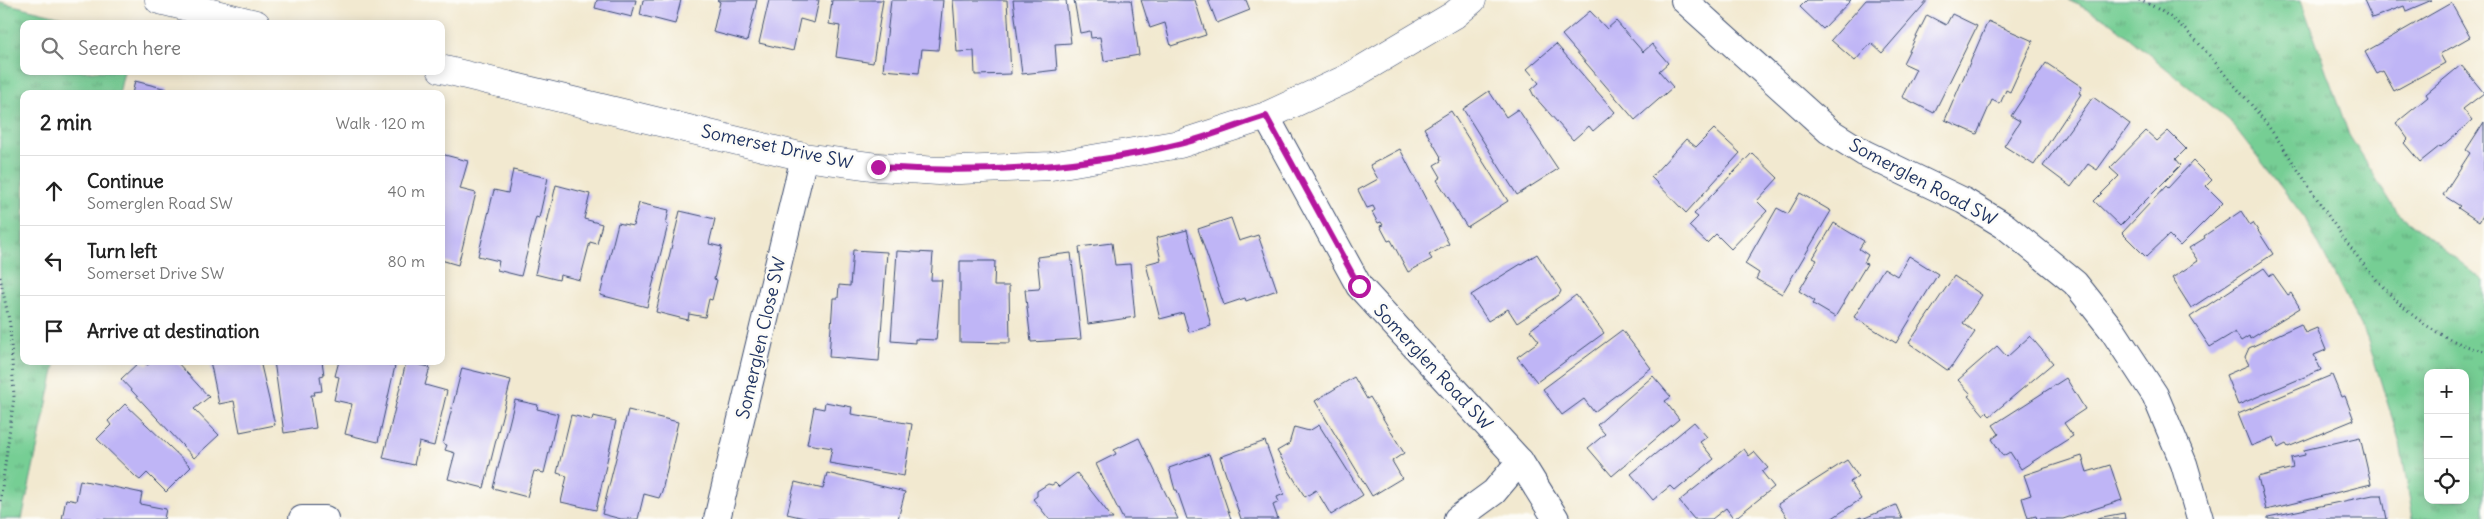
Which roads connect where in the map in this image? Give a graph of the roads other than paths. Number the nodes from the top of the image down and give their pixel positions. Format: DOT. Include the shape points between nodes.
graph roads {
  1 [pos="159,0"];
  2 [pos="1472,0"];
  3 [pos="1684,0"];
  4 [pos="240,20"];
  5 [pos="445,70"];
  6 [pos="1266,116"];
  7 [pos="804,157"];
  8 [pos="1520,461"];
  9 [pos="302,519"];
  10 [pos="325,519"];
  11 [pos="717,519"];
  12 [pos="1457,519"];
  13 [pos="1556,519"];
  14 [pos="2200,519"];
  1 -- 4 [label="street"];
  2 -- 6 [label="street, Somerset Drive SW" via="1454,15 1346,79"];
  3 -- 14 [label="street, Somerglen Road SW" via="1830,131 1864,153 1964,201 2006,226 2075,283 2113,331 2154,394 2184,464"];
  5 -- 7 [label="street, Somerset Drive SW"];
  6 -- 7 [label="street, Somerset Drive SW" via="1180,144 1051,166 938,171"];
  6 -- 8 [label="street, Somerglen Road SW" via="1359,286"];
  7 -- 11 [label="street, Somerglen Close SW"];
  8 -- 12 [label="street" via="1494,492"];
  8 -- 13 [label="street, Somerglen Road SW"];
  9 -- 10 [label="street"];
}
